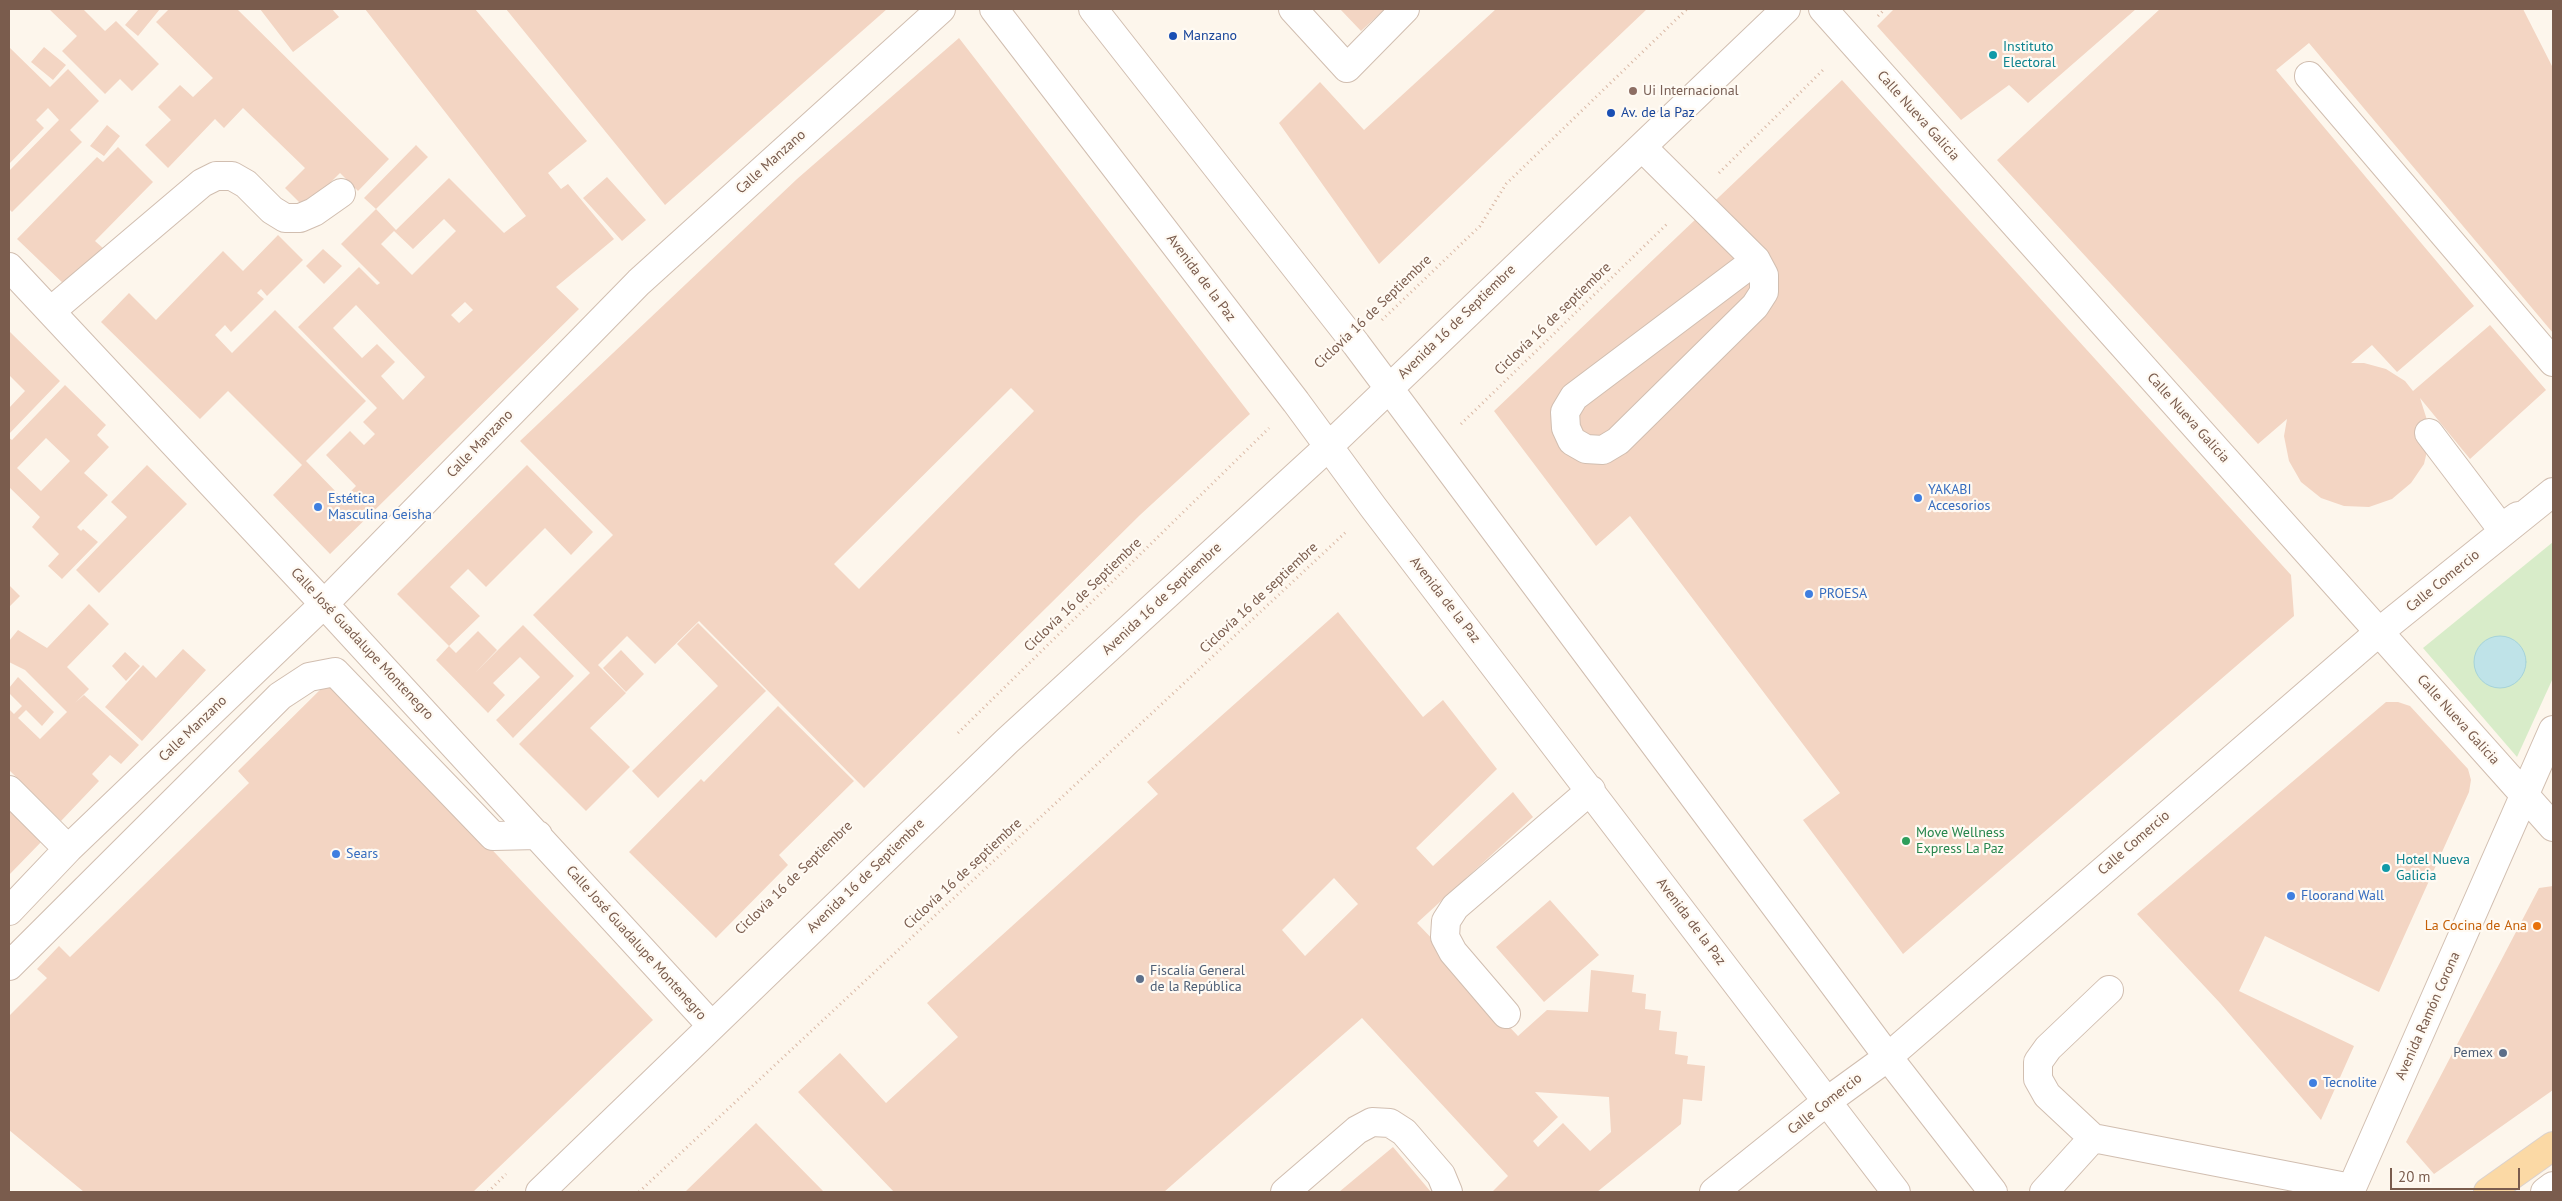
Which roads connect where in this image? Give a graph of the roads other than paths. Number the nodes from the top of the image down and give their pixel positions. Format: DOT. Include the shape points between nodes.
graph roads {
  1 [pos="941,9"];
  2 [pos="994,9"];
  3 [pos="1093,9"];
  4 [pos="1293,9"];
  5 [pos="1404,9"];
  6 [pos="1786,9"];
  7 [pos="1823,9"];
  8 [pos="2309,76"];
  9 [pos="1642,147"];
  10 [pos="341,193"];
  11 [pos="1756,260"];
  12 [pos="9,267"];
  13 [pos="51,311"];
  14 [pos="2553,362"];
  15 [pos="1388,388"];
  16 [pos="2429,434"];
  17 [pos="1328,446"];
  18 [pos="2553,491"];
  19 [pos="324,604"];
  20 [pos="2379,632"];
  21 [pos="2553,730"];
  22 [pos="9,790"];
  23 [pos="1590,790"];
  24 [pos="2526,796"];
  25 [pos="2553,827"];
  26 [pos="538,835"];
  27 [pos="68,849"];
  28 [pos="9,911"];
  29 [pos="9,966"];
  30 [pos="2109,990"];
  31 [pos="1506,1014"];
  32 [pos="711,1025"];
  33 [pos="1888,1057"];
  34 [pos="1826,1102"];
  35 [pos="2093,1138"];
  36 [pos="2553,1146"];
  37 [pos="2553,1186"];
  38 [pos="2350,1190"];
  39 [pos="540,1192"];
  40 [pos="1285,1192"];
  41 [pos="1448,1192"];
  42 [pos="1714,1192"];
  43 [pos="1896,1192"];
  44 [pos="1993,1192"];
  45 [pos="2044,1192"];
  46 [pos="2488,1192"];
  47 [pos="2545,1192"];
  1 -- 19 [label="street, Calle Manzano" via="639,282"];
  2 -- 17 [label="street, Avenida de la Paz"];
  3 -- 15 [label="street"];
  4 -- 5 [label="street" via="1347,68"];
  6 -- 9 [label="street, Avenida 16 de Septiembre"];
  7 -- 20 [label="street, Calle Nueva Galicia"];
  8 -- 14 [label="street"];
  9 -- 11 [label="street"];
  9 -- 15 [label="street, Avenida 16 de Septiembre"];
  10 -- 13 [label="street" via="314,212 300,218 285,218 272,210 246,184 232,176 216,176 202,183"];
  11 -- 11 [label="street" via="1574,397 1565,412 1566,428 1572,440 1586,449 1603,450 1618,442 1756,306 1764,292 1764,275"];
  12 -- 13 [label="street, Calle José Guadalupe Montenegro"];
  13 -- 19 [label="street, Calle José Guadalupe Montenegro"];
  15 -- 17 [label="street, Avenida 16 de Septiembre"];
  15 -- 33 [label="street"];
  16 -- 18 [label="street" via="2501,528"];
  17 -- 23 [label="street, Avenida de la Paz"];
  17 -- 32 [label="street, Avenida 16 de Septiembre" via="1007,741"];
  18 -- 20 [label="street, Calle Comercio"];
  19 -- 26 [label="street, Calle José Guadalupe Montenegro"];
  19 -- 27 [label="street, Calle Manzano"];
  20 -- 24 [label="street, Calle Nueva Galicia"];
  20 -- 33 [label="street, Calle Comercio"];
  21 -- 24 [label="street, Avenida Ramón Corona"];
  22 -- 27 [label="street"];
  23 -- 31 [label="street" via="1455,907 1446,921 1445,937 1453,952"];
  23 -- 34 [label="street, Avenida de la Paz"];
  24 -- 25 [label="street, Calle Nueva Galicia"];
  24 -- 38 [label="street, Avenida Ramón Corona"];
  26 -- 29 [label="street" via="493,836 335,672 309,677 280,696"];
  26 -- 32 [label="street, Calle José Guadalupe Montenegro"];
  27 -- 28 [label="street, Calle Manzano"];
  30 -- 35 [label="street" via="2048,1048 2038,1062 2038,1079 2047,1095"];
  32 -- 39 [label="street, Avenida 16 de Septiembre"];
  33 -- 34 [label="street, Calle Comercio"];
  33 -- 44 [label="street"];
  34 -- 42 [label="street, Calle Comercio"];
  34 -- 43 [label="street, Avenida de la Paz"];
  35 -- 38 [label="street"];
  35 -- 45 [label="street"];
  36 -- 46 [label="main road"];
  37 -- 47 [label="street"];
  40 -- 41 [label="street" via="1357,1130 1372,1122 1390,1123 1404,1132 1441,1174"];
}
